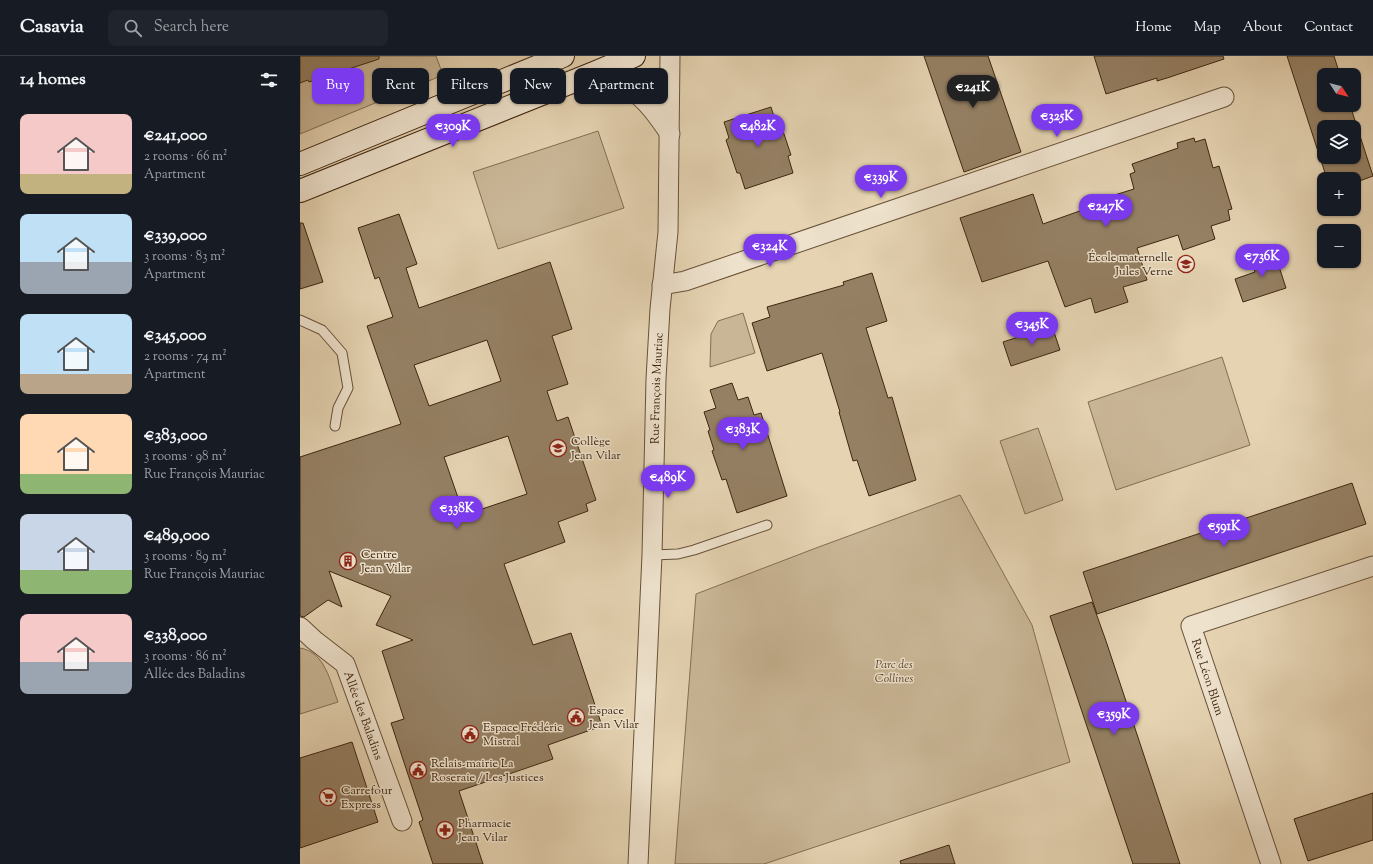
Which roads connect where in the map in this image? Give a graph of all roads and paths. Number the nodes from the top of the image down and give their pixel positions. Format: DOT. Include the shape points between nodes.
graph roads {
  1 [pos="564,56"];
  2 [pos="634,56"];
  3 [pos="670,56"];
  4 [pos="606,68"];
  5 [pos="574,81"];
  6 [pos="1224,97"];
  7 [pos="647,104"];
  8 [pos="670,134"];
  9 [pos="300,164"];
  10 [pos="300,191"];
  11 [pos="662,286"];
  12 [pos="300,320"];
  13 [pos="335,426"];
  14 [pos="767,524"];
  15 [pos="652,555"];
  16 [pos="1373,566"];
  17 [pos="300,627"];
  18 [pos="402,821"];
  19 [pos="638,864"];
  20 [pos="1271,864"];
  1 -- 9 [label="street"];
  2 -- 4 [label="street"];
  3 -- 8 [label="street, Rue François Mauriac"];
  5 -- 10 [label="street"];
  6 -- 11 [label="street" via="685,281"];
  7 -- 8 [label="street"];
  8 -- 11 [label="street, Rue François Mauriac" via="668,232"];
  11 -- 15 [label="street, Rue François Mauriac" via="656,385"];
  12 -- 13 [label="lane" via="322,330 342,353 348,388 338,408"];
  14 -- 15 [label="lane" via="694,550 678,554"];
  15 -- 19 [label="street, Rue François Mauriac"];
  16 -- 20 [label="street, Rue Léon Blum" via="1191,626"];
  17 -- 18 [label="street, Allée des Baladins" via="345,664"];
}
